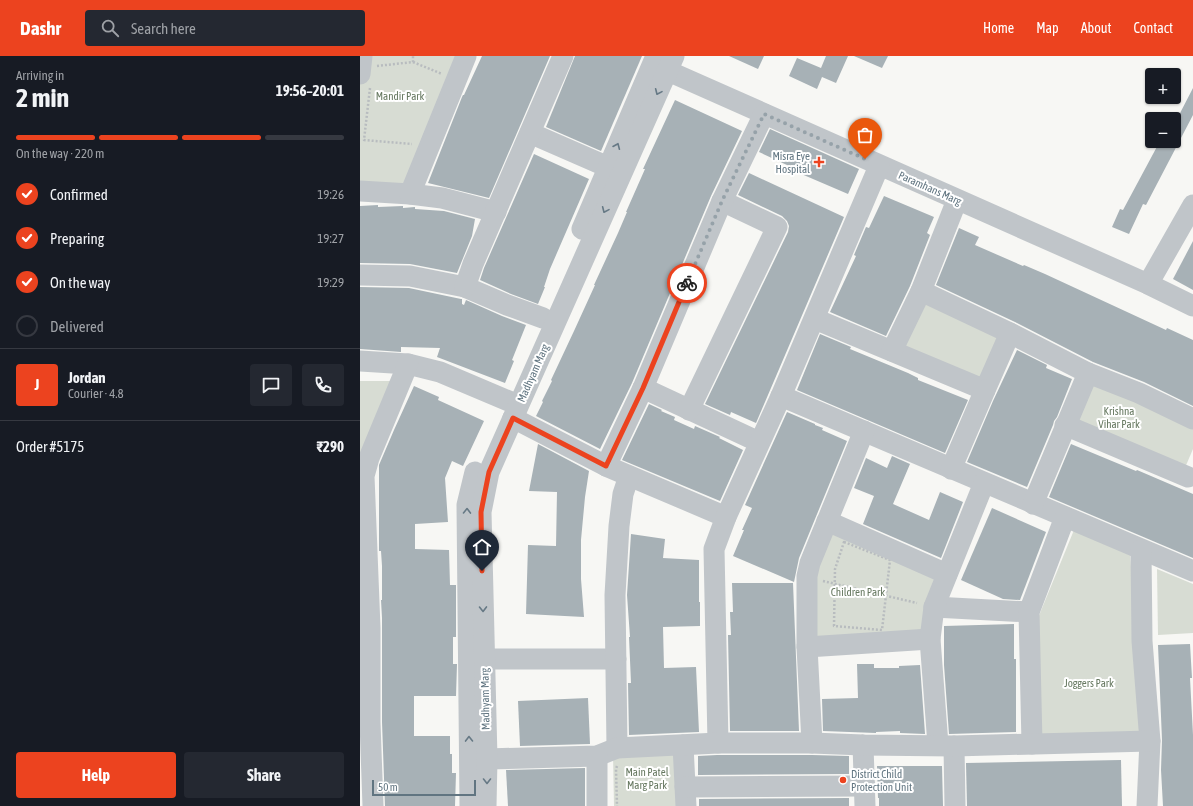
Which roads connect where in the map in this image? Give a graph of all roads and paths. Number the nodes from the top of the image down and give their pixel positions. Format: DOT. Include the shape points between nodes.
graph roads {
  1 [pos="413,56"];
  2 [pos="466,56"];
  3 [pos="563,56"];
  4 [pos="666,61"];
  5 [pos="413,62"];
  6 [pos="366,69"];
  7 [pos="447,77"];
  8 [pos="764,114"];
  9 [pos="530,133"];
  10 [pos="430,145"];
  11 [pos="879,166"];
  12 [pos="608,167"];
  13 [pos="360,191"];
  14 [pos="410,194"];
  15 [pos="957,200"];
  16 [pos="722,201"];
  17 [pos="1193,205"];
  18 [pos="496,212"];
  19 [pos="360,275"];
  20 [pos="1148,284"];
  21 [pos="465,287"];
  22 [pos="920,290"];
  23 [pos="1193,306"];
  24 [pos="543,318"];
  25 [pos="814,319"];
  26 [pos="1010,333"];
  27 [pos="892,351"];
  28 [pos="360,361"];
  29 [pos="408,364"];
  30 [pos="1088,373"];
  31 [pos="643,388"];
  32 [pos="985,390"];
  33 [pos="781,396"];
  34 [pos="512,408"];
  35 [pos="689,410"];
  36 [pos="1193,419"];
  37 [pos="1065,426"];
  38 [pos="864,432"];
  39 [pos="759,442"];
  40 [pos="365,458"];
  41 [pos="606,466"];
  42 [pos="951,469"];
  43 [pos="1191,474"];
  44 [pos="629,476"];
  45 [pos="984,483"];
  46 [pos="1033,504"];
  47 [pos="726,517"];
  48 [pos="1065,517"];
  49 [pos="827,521"];
  50 [pos="1141,550"];
  51 [pos="1193,571"];
  52 [pos="948,574"];
  53 [pos="818,580"];
  54 [pos="835,584"];
  55 [pos="886,596"];
  56 [pos="934,607"];
  57 [pos="1029,612"];
  58 [pos="365,628"];
  59 [pos="930,639"];
  60 [pos="806,647"];
  61 [pos="616,658"];
  62 [pos="484,659"];
  63 [pos="365,722"];
  64 [pos="1150,742"];
  65 [pos="718,743"];
  66 [pos="812,743"];
  67 [pos="1032,744"];
  68 [pos="683,745"];
  69 [pos="863,745"];
  70 [pos="946,745"];
  71 [pos="597,756"];
  72 [pos="618,756"];
  73 [pos="487,758"];
  74 [pos="865,796"];
  75 [pos="685,797"];
  76 [pos="373,806"];
  77 [pos="470,806"];
  78 [pos="486,806"];
  79 [pos="597,806"];
  80 [pos="617,806"];
  81 [pos="956,806"];
  82 [pos="1147,806"];
  1 -- 5 [label="path"];
  2 -- 10 [label="street"];
  3 -- 9 [label="street"];
  4 -- 8 [label="street, Paramhans Marg"];
  12 -- 4 [label="street, Madhyam Marg, one-way"];
  4 -- 34 [label="street, Madhyam Marg, one-way"];
  5 -- 6 [label="path"];
  5 -- 7 [label="path"];
  6 -- 10 [label="path" via="364,140"];
  8 -- 11 [label="street, Paramhans Marg"];
  8 -- 16 [label="street"];
  9 -- 12 [label="street"];
  9 -- 18 [label="street"];
  10 -- 14 [label="street"];
  11 -- 15 [label="street, Paramhans Marg"];
  11 -- 25 [label="street"];
  12 -- 24 [label="street, Madhyam Marg"];
  13 -- 14 [label="street"];
  14 -- 18 [label="street" via="442,198"];
  15 -- 20 [label="street, Paramhans Marg"];
  15 -- 22 [label="street"];
  16 -- 31 [label="street"];
  16 -- 35 [label="street" via="777,226"];
  17 -- 20 [label="street"];
  18 -- 21 [label="street"];
  19 -- 21 [label="street" via="410,276"];
  20 -- 23 [label="street, Paramhans Marg"];
  21 -- 24 [label="street"];
  22 -- 26 [label="street"];
  22 -- 27 [label="street"];
  24 -- 34 [label="street, Madhyam Marg"];
  25 -- 27 [label="street"];
  25 -- 33 [label="street"];
  26 -- 30 [label="street"];
  26 -- 32 [label="street"];
  27 -- 32 [label="street"];
  28 -- 29 [label="street"];
  29 -- 34 [label="street" via="440,372"];
  29 -- 40 [label="street"];
  30 -- 36 [label="street" via="1139,393"];
  30 -- 37 [label="street"];
  31 -- 35 [label="street"];
  31 -- 41 [label="street"];
  32 -- 42 [label="street"];
  33 -- 38 [label="street"];
  33 -- 39 [label="street"];
  34 -- 41 [label="street"];
  34 -- 62 [label="street, Madhyam Marg, one-way" via="489,472 481,512"];
  77 -- 34 [label="street, Madhyam Marg, one-way" via="467,505 476,468"];
  35 -- 39 [label="street"];
  37 -- 43 [label="street"];
  37 -- 46 [label="street"];
  38 -- 42 [label="street"];
  38 -- 49 [label="street"];
  39 -- 47 [label="street"];
  40 -- 58 [label="street"];
  41 -- 44 [label="street"];
  42 -- 45 [label="street"];
  44 -- 47 [label="street"];
  44 -- 61 [label="street" via="623,494 619,526 615,595"];
  45 -- 46 [label="street"];
  45 -- 52 [label="street"];
  46 -- 48 [label="street"];
  47 -- 65 [label="street" via="714,549"];
  48 -- 50 [label="street"];
  48 -- 57 [label="street"];
  49 -- 52 [label="street"];
  49 -- 60 [label="street" via="807,576"];
  50 -- 51 [label="street"];
  50 -- 64 [label="street" via="1142,641"];
  52 -- 56 [label="street"];
  53 -- 54 [label="path"];
  54 -- 55 [label="path"];
  54 -- 55 [label="path" via="834,626 882,630"];
  54 -- 55 [label="path" via="844,542 890,560"];
  55 -- 56 [label="path"];
  56 -- 57 [label="street"];
  56 -- 59 [label="street"];
  57 -- 67 [label="street"];
  58 -- 63 [label="street"];
  59 -- 60 [label="street"];
  59 -- 70 [label="street"];
  60 -- 66 [label="street"];
  61 -- 62 [label="street"];
  61 -- 72 [label="street"];
  62 -- 73 [label="street, Madhyam Marg"];
  63 -- 76 [label="street"];
  64 -- 67 [label="street"];
  64 -- 82 [label="street"];
  65 -- 66 [label="street"];
  65 -- 68 [label="street"];
  66 -- 69 [label="street"];
  67 -- 70 [label="street"];
  68 -- 72 [label="street"];
  68 -- 75 [label="street"];
  69 -- 70 [label="street"];
  69 -- 74 [label="street"];
  70 -- 81 [label="street"];
  71 -- 72 [label="street"];
  71 -- 73 [label="street"];
  71 -- 79 [label="street"];
  72 -- 80 [label="path"];
  73 -- 78 [label="street, Madhyam Marg, one-way"];
  74 -- 75 [label="street"];
}
